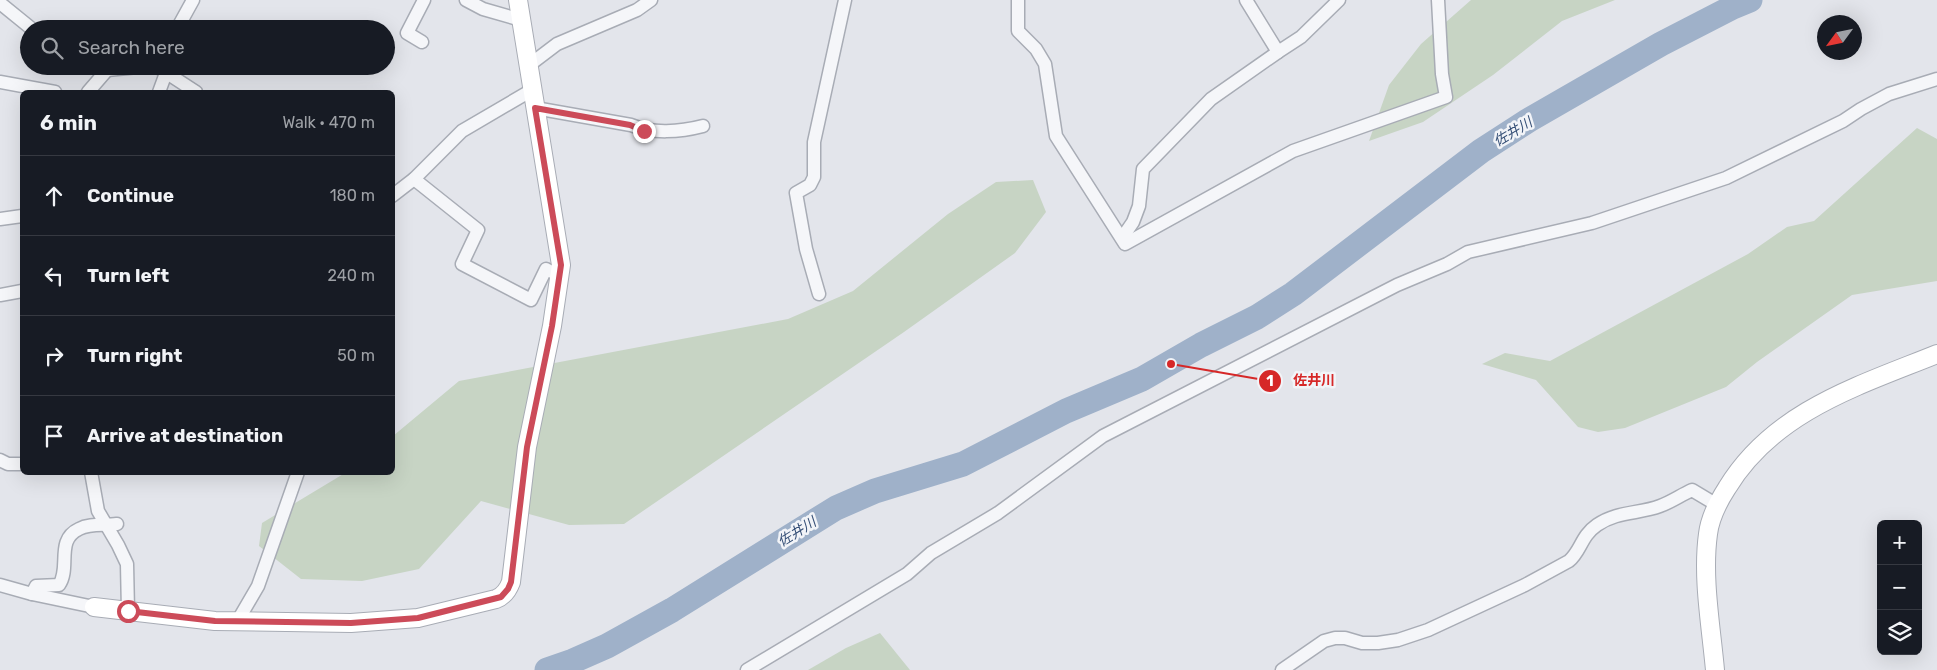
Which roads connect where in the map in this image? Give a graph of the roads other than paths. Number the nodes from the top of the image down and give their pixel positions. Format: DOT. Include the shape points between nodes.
graph roads {
  1 [pos="193,0"];
  2 [pos="424,0"];
  3 [pos="466,0"];
  4 [pos="518,0"];
  5 [pos="651,0"];
  6 [pos="845,0"];
  7 [pos="1018,0"];
  8 [pos="1246,0"];
  9 [pos="1339,0"];
  10 [pos="1438,0"];
  11 [pos="0,3"];
  12 [pos="21,20"];
  13 [pos="182,20"];
  14 [pos="521,20"];
  15 [pos="422,42"];
  16 [pos="1278,52"];
  17 [pos="528,66"];
  18 [pos="99,75"];
  19 [pos="159,75"];
  20 [pos="170,75"];
  21 [pos="1937,78"];
  22 [pos="0,82"];
  23 [pos="44,90"];
  24 [pos="89,90"];
  25 [pos="159,90"];
  26 [pos="193,90"];
  27 [pos="532,90"];
  28 [pos="535,108"];
  29 [pos="702,126"];
  30 [pos="414,179"];
  31 [pos="395,194"];
  32 [pos="20,216"];
  33 [pos="0,219"];
  34 [pos="1122,238"];
  35 [pos="560,276"];
  36 [pos="20,291"];
  37 [pos="819,294"];
  38 [pos="0,295"];
  39 [pos="1937,354"];
  40 [pos="0,460"];
  41 [pos="20,464"];
  42 [pos="92,475"];
  43 [pos="297,475"];
  44 [pos="1717,505"];
  45 [pos="112,525"];
  46 [pos="0,586"];
  47 [pos="32,594"];
  48 [pos="94,606"];
  49 [pos="128,611"];
  50 [pos="237,622"];
  51 [pos="747,670"];
  52 [pos="1282,670"];
  53 [pos="1715,670"];
  1 -- 13 [label="street"];
  2 -- 15 [label="street" via="407,33"];
  3 -- 14 [label="street"];
  4 -- 14 [label="street"];
  5 -- 17 [label="street" via="637,10 557,44"];
  6 -- 37 [label="street" via="814,142 814,177 810,185 796,193 806,249"];
  7 -- 34 [label="street" via="1018,31 1036,49 1044,64 1056,136"];
  8 -- 16 [label="street"];
  9 -- 16 [label="street" via="1301,37"];
  10 -- 34 [label="street" via="1446,97 1293,151 1126,244"];
  11 -- 12 [label="street"];
  14 -- 17 [label="street"];
  16 -- 34 [label="street" via="1210,99 1143,169 1139,206"];
  17 -- 27 [label="street"];
  18 -- 24 [label="street"];
  19 -- 25 [label="street"];
  20 -- 26 [label="street"];
  21 -- 51 [label="street" via="1889,94 1843,121 1726,178 1592,223 1468,252 1397,285 1103,436 998,513 931,553 907,574"];
  22 -- 23 [label="street"];
  27 -- 28 [label="street"];
  27 -- 30 [label="street" via="462,131"];
  28 -- 29 [label="street" via="630,125 644,131 687,130"];
  28 -- 35 [label="street" via="558,237"];
  30 -- 31 [label="street"];
  30 -- 35 [label="street" via="478,230 462,264 530,300 546,269"];
  32 -- 33 [label="street"];
  35 -- 50 [label="street" via="527,447 511,582 505,593 496,599 418,618 351,623"];
  36 -- 38 [label="street"];
  39 -- 44 [label="street" via="1842,392 1785,425 1750,456"];
  40 -- 41 [label="street"];
  42 -- 45 [label="street" via="98,512"];
  43 -- 50 [label="street" via="258,586"];
  44 -- 52 [label="street" via="1692,490 1660,506 1614,517 1592,528 1569,561 1491,601 1398,640 1362,643 1335,638 1324,641"];
  44 -- 53 [label="street" via="1708,531 1706,559"];
  45 -- 47 [label="street" via="88,526 69,536 63,579 59,585 36,586"];
  45 -- 49 [label="street" via="127,564"];
  46 -- 47 [label="street"];
  47 -- 48 [label="street"];
  48 -- 49 [label="street"];
  49 -- 50 [label="street"];
}
